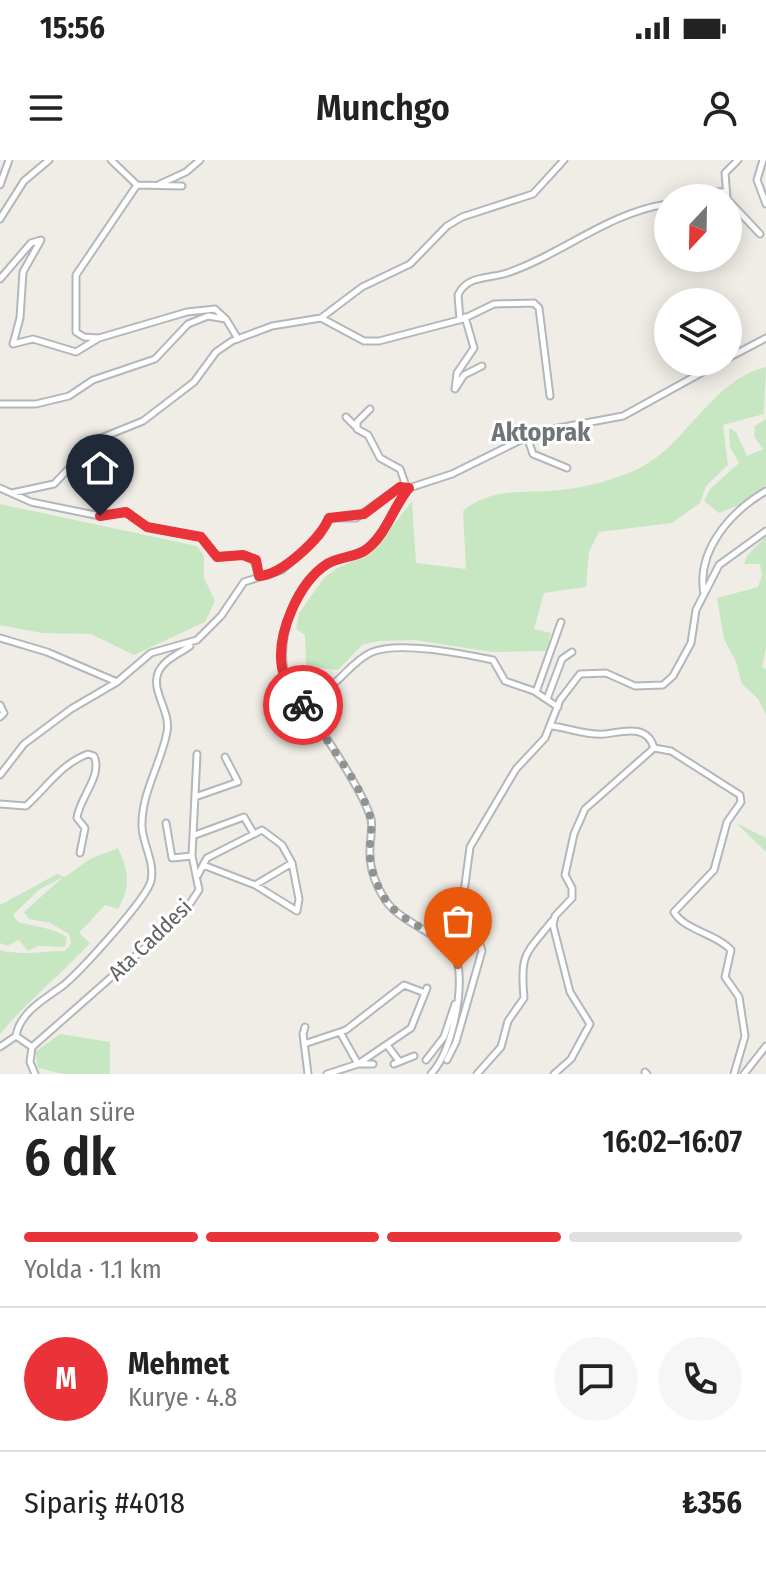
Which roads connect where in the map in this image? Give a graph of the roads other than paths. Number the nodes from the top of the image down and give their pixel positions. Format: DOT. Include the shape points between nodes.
graph roads {
  1 [pos="9,160"];
  2 [pos="49,160"];
  3 [pos="111,160"];
  4 [pos="200,160"];
  5 [pos="564,160"];
  6 [pos="738,160"];
  7 [pos="763,160"];
  8 [pos="160,184"];
  9 [pos="726,184"];
  10 [pos="0,185"];
  11 [pos="137,185"];
  12 [pos="182,186"];
  13 [pos="766,204"];
  14 [pos="654,208"];
  15 [pos="742,214"];
  16 [pos="0,219"];
  17 [pos="760,234"];
  18 [pos="0,279"];
  19 [pos="321,318"];
  20 [pos="463,318"];
  21 [pos="226,319"];
  22 [pos="99,338"];
  23 [pos="766,338"];
  24 [pos="238,339"];
  25 [pos="742,351"];
  26 [pos="482,366"];
  27 [pos="696,376"];
  28 [pos="550,396"];
  29 [pos="0,404"];
  30 [pos="370,409"];
  31 [pos="346,417"];
  32 [pos="355,426"];
  33 [pos="527,437"];
  34 [pos="567,468"];
  35 [pos="407,487"];
  36 [pos="0,488"];
  37 [pos="766,491"];
  38 [pos="12,493"];
  39 [pos="766,531"];
  40 [pos="259,576"];
  41 [pos="704,595"];
  42 [pos="561,622"];
  43 [pos="0,638"];
  44 [pos="197,640"];
  45 [pos="572,652"];
  46 [pos="117,682"];
  47 [pos="287,683"];
  48 [pos="536,692"];
  49 [pos="547,699"];
  50 [pos="0,705"];
  51 [pos="558,707"];
  52 [pos="2,715"];
  53 [pos="552,726"];
  54 [pos="654,748"];
  55 [pos="197,754"];
  56 [pos="225,757"];
  57 [pos="0,775"];
  58 [pos="195,797"];
  59 [pos="0,804"];
  60 [pos="166,823"];
  61 [pos="254,834"];
  62 [pos="195,835"];
  63 [pos="80,853"];
  64 [pos="192,856"];
  65 [pos="292,863"];
  66 [pos="203,865"];
  67 [pos="198,876"];
  68 [pos="255,885"];
  69 [pos="553,920"];
  70 [pos="456,1003"];
  71 [pos="305,1027"];
  72 [pos="340,1032"];
  73 [pos="16,1036"];
  74 [pos="304,1044"];
  75 [pos="387,1045"];
  76 [pos="766,1046"];
  77 [pos="0,1047"];
  78 [pos="32,1047"];
  79 [pos="414,1056"];
  80 [pos="426,1060"];
  81 [pos="358,1064"];
  82 [pos="373,1064"];
  83 [pos="439,1065"];
  84 [pos="752,1072"];
  85 [pos="35,1074"];
  86 [pos="308,1074"];
  87 [pos="327,1074"];
  88 [pos="431,1074"];
  89 [pos="477,1074"];
  90 [pos="554,1074"];
  91 [pos="734,1074"];
  92 [pos="744,1074"];
  1 -- 10 [label="street"];
  2 -- 16 [label="street" via="24,181"];
  3 -- 11 [label="street"];
  4 -- 8 [label="street"];
  5 -- 19 [label="street" via="533,194 462,217 410,264 362,287"];
  6 -- 9 [label="street" via="727,168"];
  7 -- 13 [label="street" via="757,180"];
  8 -- 11 [label="street"];
  8 -- 12 [label="street"];
  11 -- 22 [label="street" via="76,275 76,332"];
  14 -- 20 [label="street" via="513,270 471,281 458,295"];
  15 -- 17 [label="street"];
  18 -- 22 [label="street" via="31,243 41,240 23,272 13,344 33,339 76,352"];
  19 -- 20 [label="street" via="364,341"];
  19 -- 24 [label="street" via="272,326"];
  20 -- 26 [label="street" via="474,348 457,373 455,389 464,375"];
  20 -- 28 [label="street" via="494,304 534,303 539,308"];
  21 -- 22 [label="street" via="209,308"];
  21 -- 24 [label="street"];
  21 -- 29 [label="street" via="208,316 188,324 155,359 93,380 69,396 36,404"];
  23 -- 25 [label="street"];
  24 -- 38 [label="street" via="216,352 194,382 143,421 96,440 54,484"];
  27 -- 33 [label="street" via="623,416"];
  30 -- 32 [label="street"];
  31 -- 32 [label="street"];
  32 -- 35 [label="street" via="368,435 380,458 400,469"];
  33 -- 34 [label="street" via="533,454"];
  33 -- 35 [label="street" via="452,474"];
  35 -- 40 [label="street" via="356,518 329,518 320,535 282,570"];
  35 -- 47 [label="street" via="373,544 359,555 324,566 300,596 281,656"];
  36 -- 38 [label="street"];
  37 -- 41 [label="street" via="746,505 709,547 702,568"];
  38 -- 40 [label="street" via="100,516 126,512 147,527 201,537 217,557 253,558"];
  39 -- 41 [label="street" via="719,565"];
  40 -- 44 [label="street" via="244,582"];
  41 -- 51 [label="street" via="691,643 663,685 635,686 606,673 580,674"];
  42 -- 48 [label="street"];
  43 -- 46 [label="street"];
  44 -- 46 [label="street" via="151,653"];
  44 -- 73 [label="street" via="161,665 156,678 167,730 142,827 152,870 145,894 66,982 30,1011"];
  45 -- 49 [label="street" via="562,659"];
  46 -- 57 [label="street" via="24,744"];
  47 -- 48 [label="street" via="332,685 369,654 404,649 493,660 505,681"];
  47 -- 70 [label="street" via="364,800 372,826 374,878 386,901 414,927 445,943 455,957"];
  48 -- 49 [label="street"];
  49 -- 51 [label="street"];
  50 -- 52 [label="street"];
  51 -- 53 [label="street"];
  53 -- 54 [label="street" via="603,734 630,729"];
  53 -- 83 [label="street" via="516,769 470,847 465,903 482,951 456,1042"];
  54 -- 69 [label="street" via="582,814 565,870 572,898"];
  54 -- 91 [label="street" via="671,751 740,795 714,870 674,912 731,950 725,977 739,997 745,1036"];
  55 -- 58 [label="street, Ata Caddesi"];
  56 -- 58 [label="street" via="238,782"];
  58 -- 62 [label="street, Ata Caddesi"];
  59 -- 63 [label="street" via="26,806 79,758 94,756 96,772 78,807 86,836"];
  60 -- 64 [label="street" via="172,858"];
  61 -- 62 [label="street" via="244,817"];
  61 -- 65 [label="street" via="269,834"];
  61 -- 66 [label="street"];
  62 -- 64 [label="street, Ata Caddesi"];
  64 -- 67 [label="street, Ata Caddesi"];
  65 -- 68 [label="street"];
  65 -- 68 [label="street" via="297,911"];
  66 -- 67 [label="street"];
  66 -- 68 [label="street"];
  67 -- 78 [label="street, Ata Caddesi" via="199,890 183,914"];
  69 -- 89 [label="street" via="523,957 524,998 508,1021 501,1047"];
  69 -- 90 [label="street" via="568,986 590,1024 571,1059"];
  70 -- 80 [label="street" via="444,1037"];
  70 -- 83 [label="street" via="450,1046"];
  71 -- 74 [label="street"];
  72 -- 74 [label="street"];
  72 -- 75 [label="street" via="404,985 426,991 414,1025"];
  72 -- 81 [label="street"];
  73 -- 77 [label="street"];
  73 -- 78 [label="street"];
  74 -- 86 [label="street"];
  75 -- 79 [label="street" via="396,1063"];
  75 -- 81 [label="street"];
  76 -- 84 [label="street"];
  78 -- 85 [label="street"];
  81 -- 82 [label="street"];
  81 -- 87 [label="street"];
  83 -- 88 [label="street"];
  84 -- 92 [label="street"];
}
